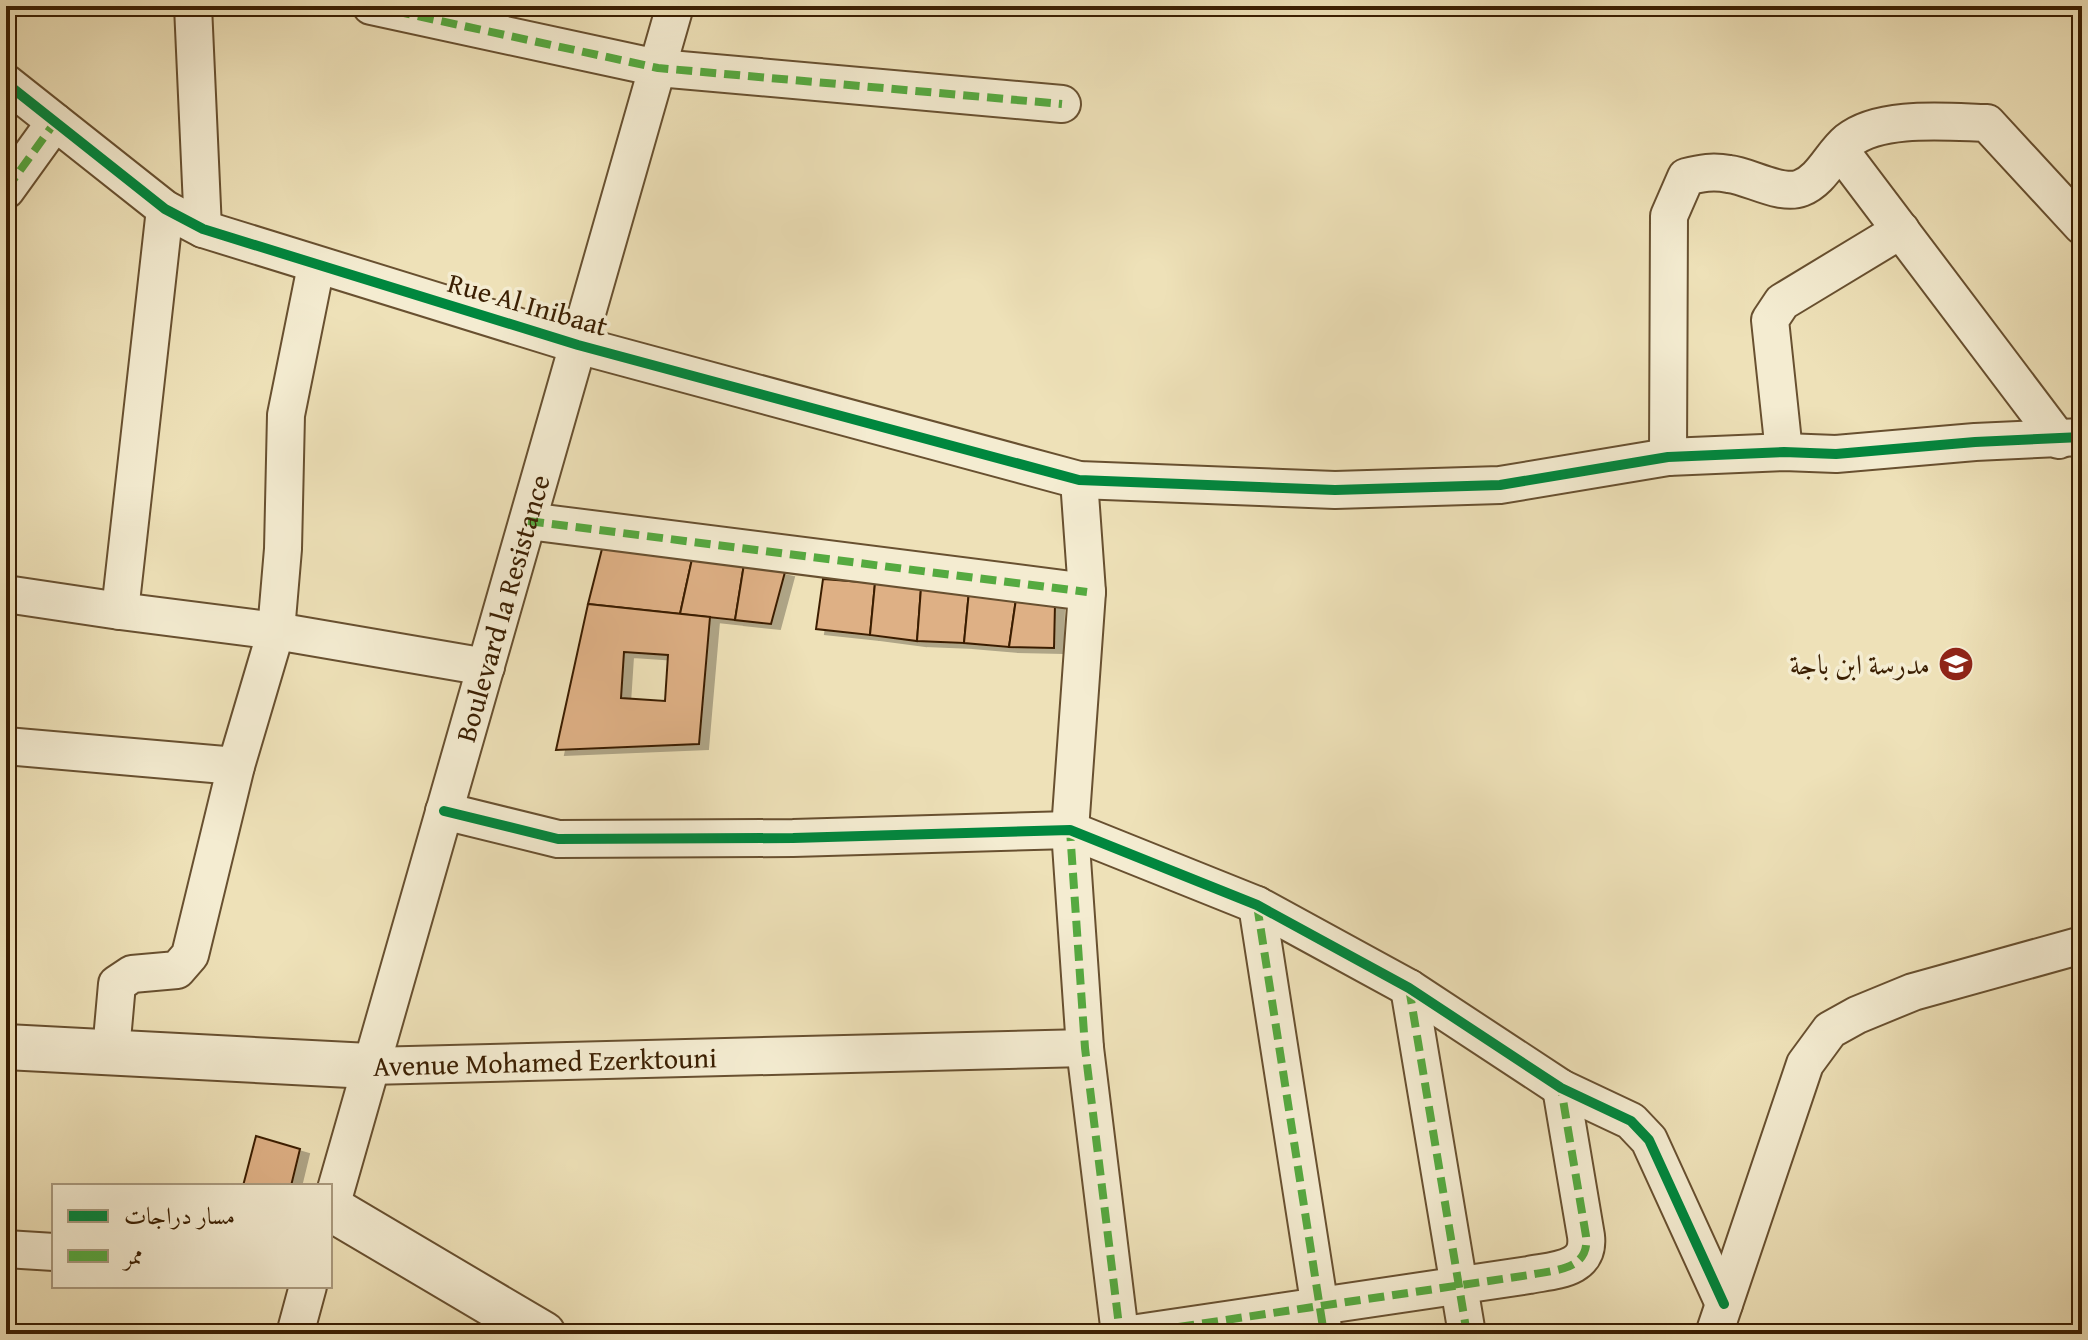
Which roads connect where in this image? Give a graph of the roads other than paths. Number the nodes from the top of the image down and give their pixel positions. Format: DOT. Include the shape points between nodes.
graph roads {
  1 [pos="193,6"];
  2 [pos="371,6"];
  3 [pos="675,6"];
  4 [pos="658,68"];
  5 [pos="6,83"];
  6 [pos="1062,104"];
  7 [pos="55,122"];
  8 [pos="1840,150"];
  9 [pos="6,190"];
  10 [pos="165,209"];
  11 [pos="2082,226"];
  12 [pos="203,229"];
  13 [pos="1901,230"];
  14 [pos="316,266"];
  15 [pos="578,345"];
  16 [pos="2070,439"];
  17 [pos="1784,452"];
  18 [pos="1668,457"];
  19 [pos="1079,480"];
  20 [pos="528,521"];
  21 [pos="1087,592"];
  22 [pos="6,594"];
  23 [pos="120,611"];
  24 [pos="276,631"];
  25 [pos="486,667"];
  26 [pos="6,746"];
  27 [pos="236,766"];
  28 [pos="444,811"];
  29 [pos="1070,830"];
  30 [pos="1257,905"];
  31 [pos="2082,945"];
  32 [pos="1409,988"];
  33 [pos="6,1047"];
  34 [pos="1085,1048"];
  35 [pos="111,1051"];
  36 [pos="369,1066"];
  37 [pos="1561,1088"];
  38 [pos="332,1202"];
  39 [pos="332,1210"];
  40 [pos="6,1249"];
  41 [pos="52,1252"];
  42 [pos="1460,1284"];
  43 [pos="307,1288"];
  44 [pos="1719,1319"];
  45 [pos="1322,1320"];
  46 [pos="295,1334"];
  47 [pos="543,1334"];
  48 [pos="1120,1334"];
  49 [pos="1131,1334"];
  50 [pos="1467,1334"];
  1 -- 12 [label="street"];
  2 -- 4 [label="street"];
  3 -- 4 [label="street, Boulevard la Resistance"];
  4 -- 6 [label="street"];
  4 -- 15 [label="street, Boulevard la Resistance"];
  5 -- 7 [label="street, Rue Al Inibaat"];
  7 -- 9 [label="street"];
  7 -- 10 [label="street, Rue Al Inibaat"];
  8 -- 11 [label="street" via="1858,136 1898,123 1987,123"];
  8 -- 13 [label="street"];
  8 -- 18 [label="street" via="1800,189 1705,172 1686,177 1676,194 1669,216"];
  10 -- 12 [label="street, Rue Al Inibaat"];
  10 -- 23 [label="street"];
  12 -- 14 [label="street, Rue Al Inibaat"];
  13 -- 16 [label="street"];
  13 -- 17 [label="street" via="1782,302 1770,320"];
  14 -- 15 [label="street, Rue Al Inibaat"];
  14 -- 24 [label="street" via="286,415"];
  15 -- 19 [label="street, Rue Al Inibaat"];
  15 -- 20 [label="street, Boulevard la Resistance"];
  16 -- 17 [label="street, Rue Al Inibaat" via="1836,454"];
  17 -- 18 [label="street, Rue Al Inibaat"];
  18 -- 19 [label="street, Rue Al Inibaat" via="1485,486 1335,490"];
  19 -- 21 [label="street"];
  20 -- 21 [label="street"];
  20 -- 25 [label="street, Boulevard la Resistance"];
  21 -- 29 [label="street"];
  22 -- 23 [label="street"];
  23 -- 24 [label="street"];
  24 -- 25 [label="street"];
  24 -- 27 [label="street"];
  25 -- 28 [label="street, Boulevard la Resistance"];
  26 -- 27 [label="street"];
  27 -- 35 [label="street" via="190,955 177,970 132,974 117,984"];
  28 -- 29 [label="street" via="558,839"];
  28 -- 36 [label="street, Boulevard la Resistance"];
  29 -- 30 [label="street"];
  29 -- 34 [label="street"];
  30 -- 32 [label="street"];
  30 -- 45 [label="street"];
  31 -- 44 [label="street" via="1913,992 1830,1030 1805,1064"];
  32 -- 37 [label="street"];
  32 -- 42 [label="street"];
  33 -- 35 [label="street, Avenue Mohamed Ezerktouni"];
  34 -- 36 [label="street, Avenue Mohamed Ezerktouni"];
  34 -- 48 [label="street"];
  35 -- 36 [label="street, Avenue Mohamed Ezerktouni"];
  36 -- 38 [label="street, Boulevard la Resistance"];
  37 -- 42 [label="street" via="1586,1254 1569,1267"];
  37 -- 44 [label="street" via="1631,1121 1649,1140"];
  39 -- 47 [label="street"];
  40 -- 41 [label="street"];
  42 -- 45 [label="street"];
  42 -- 50 [label="street"];
  43 -- 46 [label="street"];
  45 -- 49 [label="street"];
}
